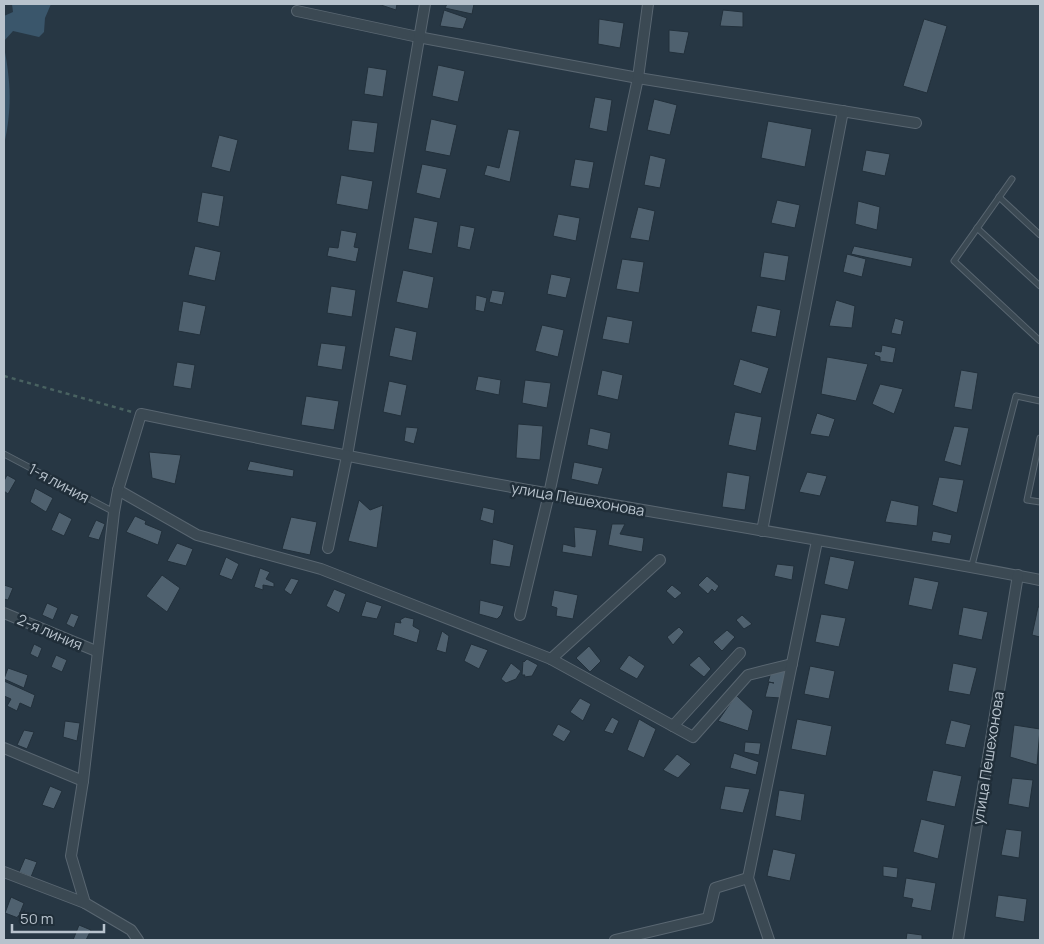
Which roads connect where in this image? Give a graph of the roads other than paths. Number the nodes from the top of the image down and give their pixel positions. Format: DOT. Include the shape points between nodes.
graph roads {
  1 [pos="425,4"];
  2 [pos="648,4"];
  3 [pos="298,11"];
  4 [pos="418,37"];
  5 [pos="638,78"];
  6 [pos="843,111"];
  7 [pos="916,123"];
  8 [pos="1012,179"];
  9 [pos="999,197"];
  10 [pos="977,228"];
  11 [pos="1040,235"];
  12 [pos="1040,286"];
  13 [pos="1040,340"];
  14 [pos="1040,401"];
  15 [pos="1040,438"];
  16 [pos="4,454"];
  17 [pos="347,456"];
  18 [pos="1038,456"];
  19 [pos="118,490"];
  20 [pos="549,494"];
  21 [pos="1040,502"];
  22 [pos="114,512"];
  23 [pos="762,531"];
  24 [pos="816,541"];
  25 [pos="328,548"];
  26 [pos="660,560"];
  27 [pos="972,565"];
  28 [pos="1018,575"];
  29 [pos="1040,580"];
  30 [pos="4,613"];
  31 [pos="520,615"];
  32 [pos="96,651"];
  33 [pos="740,653"];
  34 [pos="551,659"];
  35 [pos="792,664"];
  36 [pos="673,726"];
  37 [pos="4,748"];
  38 [pos="83,781"];
  39 [pos="4,872"];
  40 [pos="748,878"];
  41 [pos="85,903"];
  42 [pos="138,940"];
  43 [pos="615,940"];
  44 [pos="769,940"];
  45 [pos="958,940"];
  1 -- 4 [label="street"];
  2 -- 5 [label="street"];
  3 -- 4 [label="street"];
  4 -- 5 [label="street"];
  4 -- 17 [label="street"];
  5 -- 6 [label="street"];
  5 -- 20 [label="street"];
  6 -- 7 [label="street"];
  6 -- 23 [label="street"];
  8 -- 9 [label="lane"];
  9 -- 10 [label="lane"];
  9 -- 11 [label="lane"];
  10 -- 12 [label="lane"];
  10 -- 13 [label="lane" via="954,262"];
  14 -- 27 [label="lane" via="1016,396"];
  15 -- 18 [label="lane"];
  16 -- 22 [label="lane, 1-я линия"];
  17 -- 19 [label="street, улица Пешехонова" via="141,414"];
  17 -- 20 [label="street, улица Пешехонова"];
  17 -- 25 [label="street"];
  18 -- 21 [label="lane" via="1027,500"];
  19 -- 22 [label="street"];
  19 -- 34 [label="street" via="197,535 322,569"];
  20 -- 23 [label="street, улица Пешехонова"];
  20 -- 31 [label="street"];
  22 -- 32 [label="street"];
  23 -- 24 [label="street, улица Пешехонова"];
  24 -- 27 [label="street, улица Пешехонова"];
  24 -- 35 [label="street"];
  26 -- 34 [label="street"];
  27 -- 28 [label="street, улица Пешехонова"];
  28 -- 29 [label="street, улица Пешехонова"];
  28 -- 45 [label="street, улица Пешехонова"];
  30 -- 32 [label="street, 2-я линия"];
  32 -- 38 [label="street"];
  33 -- 36 [label="street"];
  34 -- 36 [label="street"];
  35 -- 36 [label="street" via="748,675 693,737"];
  35 -- 40 [label="street"];
  37 -- 38 [label="street"];
  38 -- 41 [label="street" via="70,856"];
  39 -- 41 [label="street"];
  40 -- 43 [label="street" via="715,888 708,918"];
  40 -- 44 [label="street"];
  41 -- 42 [label="street" via="131,930"];
}
